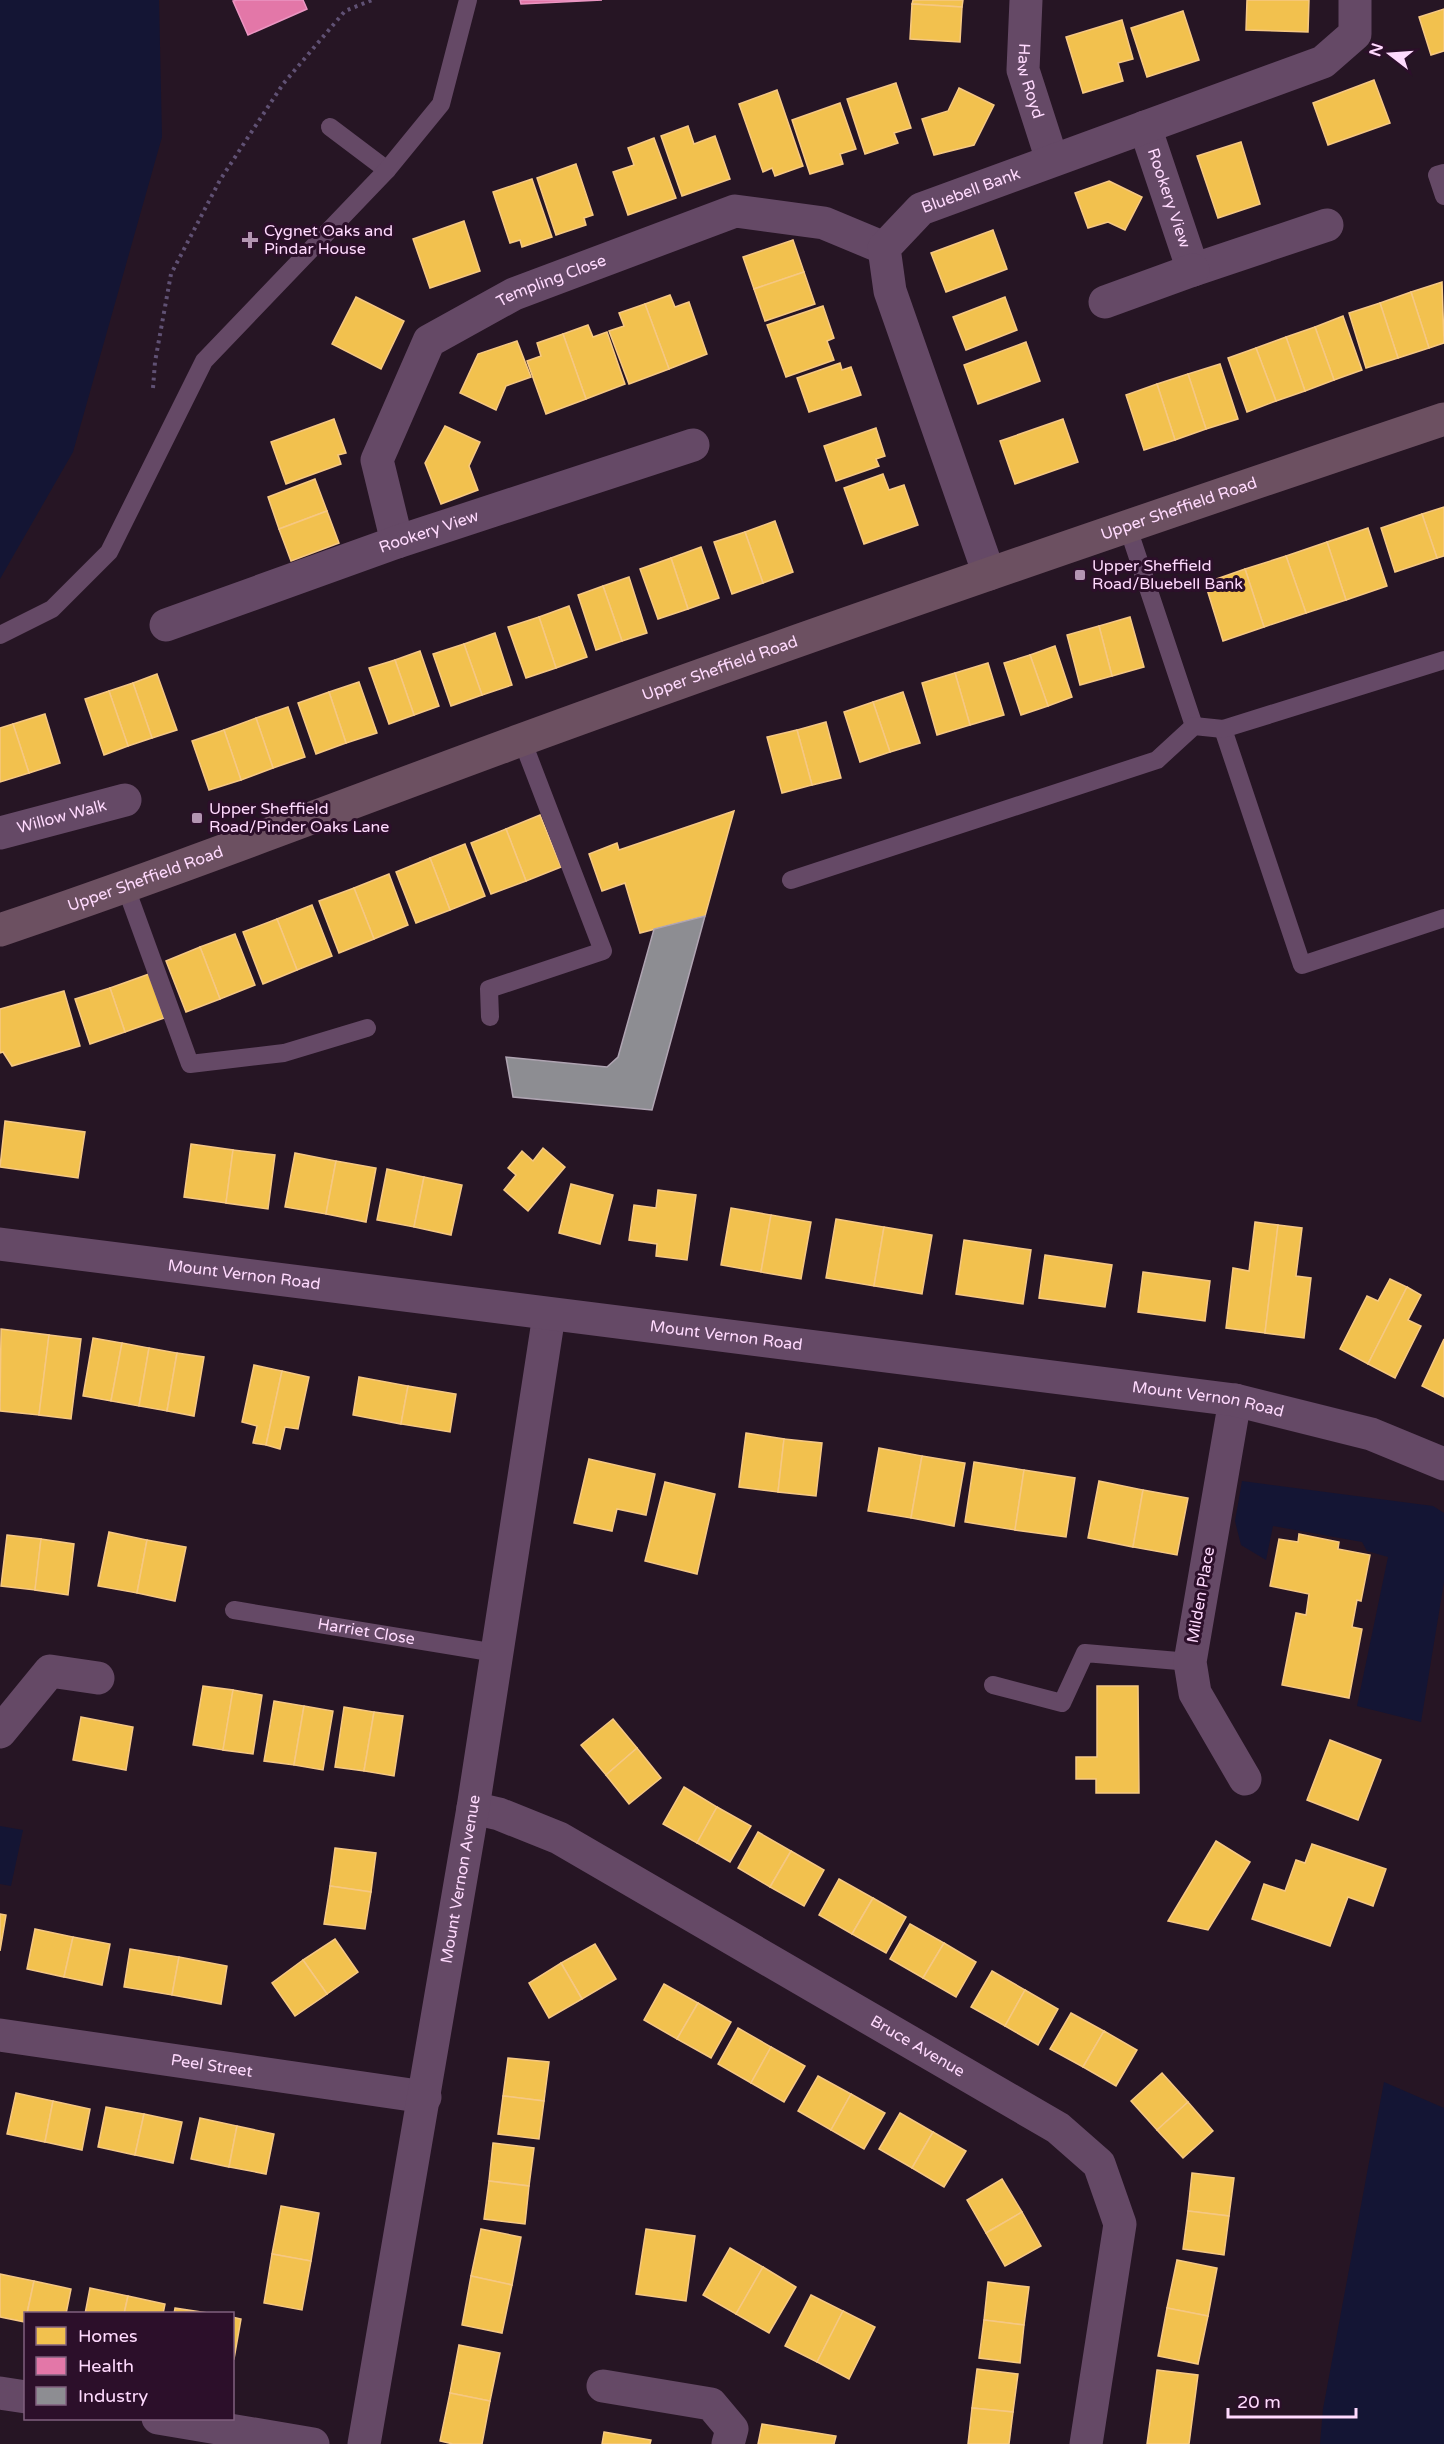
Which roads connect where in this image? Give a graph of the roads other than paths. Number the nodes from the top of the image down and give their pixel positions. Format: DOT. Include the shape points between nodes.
graph roads {
  1 [pos="468,0"];
  2 [pos="1026,0"];
  3 [pos="1355,0"];
  4 [pos="330,127"];
  5 [pos="1145,127"];
  6 [pos="1052,160"];
  7 [pos="387,170"];
  8 [pos="1444,173"];
  9 [pos="1444,196"];
  10 [pos="1327,225"];
  11 [pos="884,248"];
  12 [pos="1193,270"];
  13 [pos="1105,302"];
  14 [pos="1444,419"];
  15 [pos="693,445"];
  16 [pos="1127,525"];
  17 [pos="397,542"];
  18 [pos="990,574"];
  19 [pos="166,625"];
  20 [pos="0,635"];
  21 [pos="1444,660"];
  22 [pos="1194,726"];
  23 [pos="1223,729"];
  24 [pos="522,740"];
  25 [pos="125,800"];
  26 [pos="0,832"];
  27 [pos="791,880"];
  28 [pos="126,888"];
  29 [pos="1444,918"];
  30 [pos="0,930"];
  31 [pos="490,1017"];
  32 [pos="367,1028"];
  33 [pos="0,1244"];
  34 [pos="549,1315"];
  35 [pos="1235,1400"];
  36 [pos="1444,1464"];
  37 [pos="234,1610"];
  38 [pos="496,1653"];
  39 [pos="1190,1662"];
  40 [pos="98,1678"];
  41 [pos="993,1685"];
  42 [pos="0,1732"];
  43 [pos="1245,1779"];
  44 [pos="473,1808"];
  45 [pos="0,2035"];
  46 [pos="425,2097"];
  47 [pos="603,2386"];
  48 [pos="0,2393"];
  49 [pos="24,2397"];
  50 [pos="170,2420"];
  51 [pos="313,2444"];
  52 [pos="364,2444"];
  53 [pos="728,2444"];
  54 [pos="1086,2444"];
  1 -- 7 [label="lane" via="441,104"];
  2 -- 6 [label="street, Haw Royd" via="1023,70"];
  3 -- 5 [label="street, Bluebell Bank" via="1355,34 1323,62"];
  4 -- 7 [label="lane"];
  5 -- 6 [label="street, Bluebell Bank"];
  5 -- 12 [label="street, Rookery View"];
  6 -- 11 [label="street, Bluebell Bank" via="921,208"];
  7 -- 20 [label="lane" via="204,361 109,552 52,609"];
  8 -- 9 [label="lane" via="1437,176"];
  10 -- 12 [label="street, Rookery View"];
  11 -- 17 [label="street, Templing Close" via="824,223 735,211 514,294 429,341 377,460"];
  11 -- 18 [label="street" via="890,291"];
  12 -- 13 [label="street, Rookery View"];
  14 -- 16 [label="highway, Upper Sheffield Road"];
  15 -- 17 [label="street, Rookery View"];
  16 -- 18 [label="highway, Upper Sheffield Road"];
  16 -- 22 [label="lane"];
  17 -- 19 [label="street, Rookery View"];
  18 -- 24 [label="highway, Upper Sheffield Road"];
  21 -- 23 [label="lane"];
  22 -- 23 [label="lane"];
  22 -- 27 [label="lane" via="1157,760"];
  23 -- 29 [label="lane" via="1302,965"];
  24 -- 28 [label="highway, Upper Sheffield Road"];
  24 -- 31 [label="lane" via="603,951 489,989"];
  25 -- 26 [label="street, Willow Walk"];
  28 -- 30 [label="highway, Upper Sheffield Road"];
  28 -- 32 [label="lane" via="190,1064 284,1053"];
  33 -- 34 [label="street, Mount Vernon Road"];
  34 -- 35 [label="street, Mount Vernon Road"];
  34 -- 38 [label="street, Mount Vernon Avenue"];
  35 -- 36 [label="street, Mount Vernon Road" via="1371,1434"];
  35 -- 39 [label="street, Milden Place"];
  37 -- 38 [label="lane, Harriet Close"];
  38 -- 44 [label="street, Mount Vernon Avenue"];
  39 -- 41 [label="lane" via="1085,1653 1062,1703"];
  39 -- 43 [label="street, Milden Place" via="1195,1693"];
  40 -- 42 [label="street" via="50,1671"];
  44 -- 46 [label="street, Mount Vernon Avenue"];
  44 -- 54 [label="street, Bruce Avenue" via="559,1838 1058,2128 1099,2164 1120,2223"];
  45 -- 46 [label="street, Peel Street"];
  46 -- 52 [label="street, Mount Vernon Avenue"];
  47 -- 53 [label="street" via="711,2404 732,2429"];
  48 -- 49 [label="street"];
  50 -- 51 [label="street"];
}
